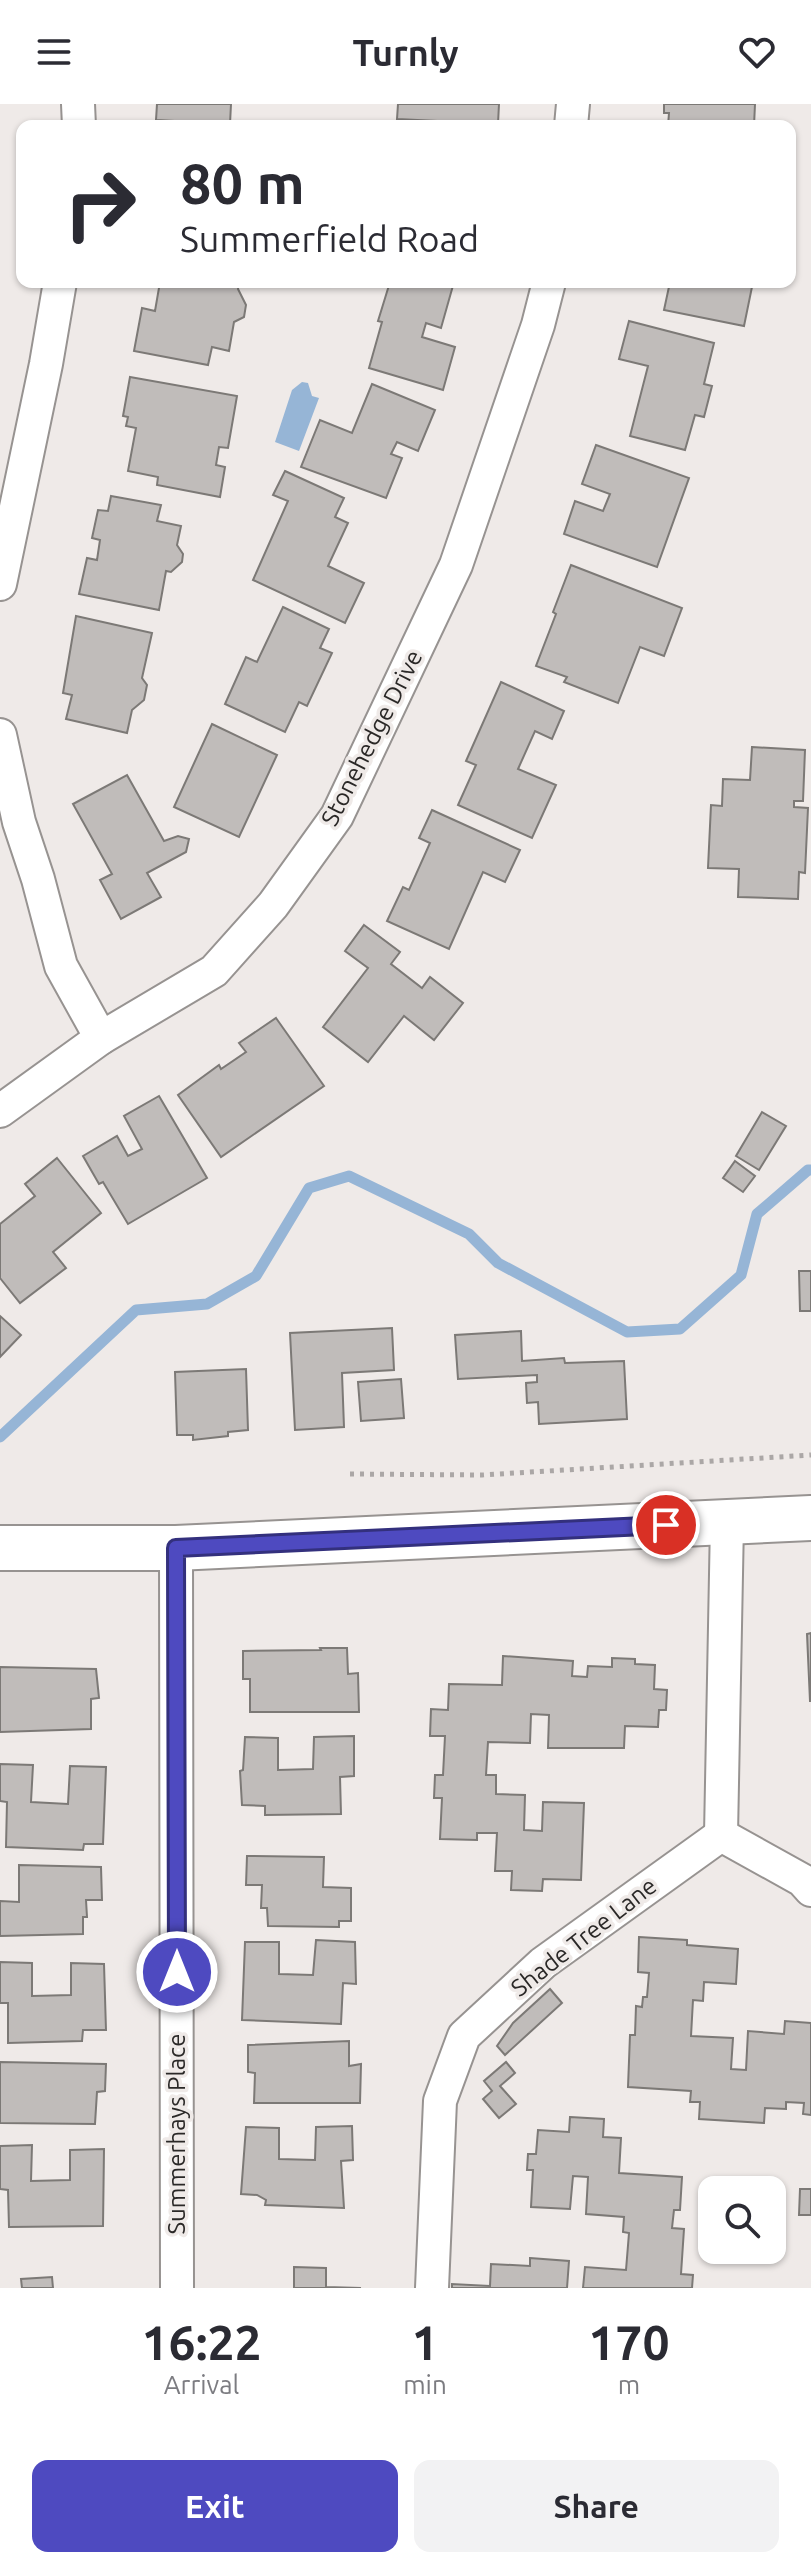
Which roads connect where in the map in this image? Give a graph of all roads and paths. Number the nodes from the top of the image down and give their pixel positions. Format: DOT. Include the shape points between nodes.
graph roads {
  1 [pos="59,288"];
  2 [pos="547,288"];
  3 [pos="0,584"];
  4 [pos="0,735"];
  5 [pos="101,1038"];
  6 [pos="0,1111"];
  7 [pos="811,1455"];
  8 [pos="350,1474"];
  9 [pos="811,1518"];
  10 [pos="727,1522"];
  11 [pos="0,1548"];
  12 [pos="176,1548"];
  13 [pos="721,1835"];
  14 [pos="811,1890"];
  15 [pos="177,2288"];
  16 [pos="432,2288"];
  1 -- 3 [label="street"];
  2 -- 5 [label="street, Stonehedge Drive" via="456,565 337,816 273,905 214,971"];
  4 -- 5 [label="street" via="61,966"];
  5 -- 6 [label="street, Stonehedge Drive"];
  7 -- 8 [label="path" via="482,1475"];
  9 -- 10 [label="street"];
  10 -- 12 [label="street"];
  10 -- 13 [label="street"];
  11 -- 12 [label="street"];
  12 -- 15 [label="street, Summerhays Place"];
  13 -- 14 [label="street"];
  13 -- 16 [label="street, Shade Tree Lane" via="543,1963 464,2036 440,2101"];
}
